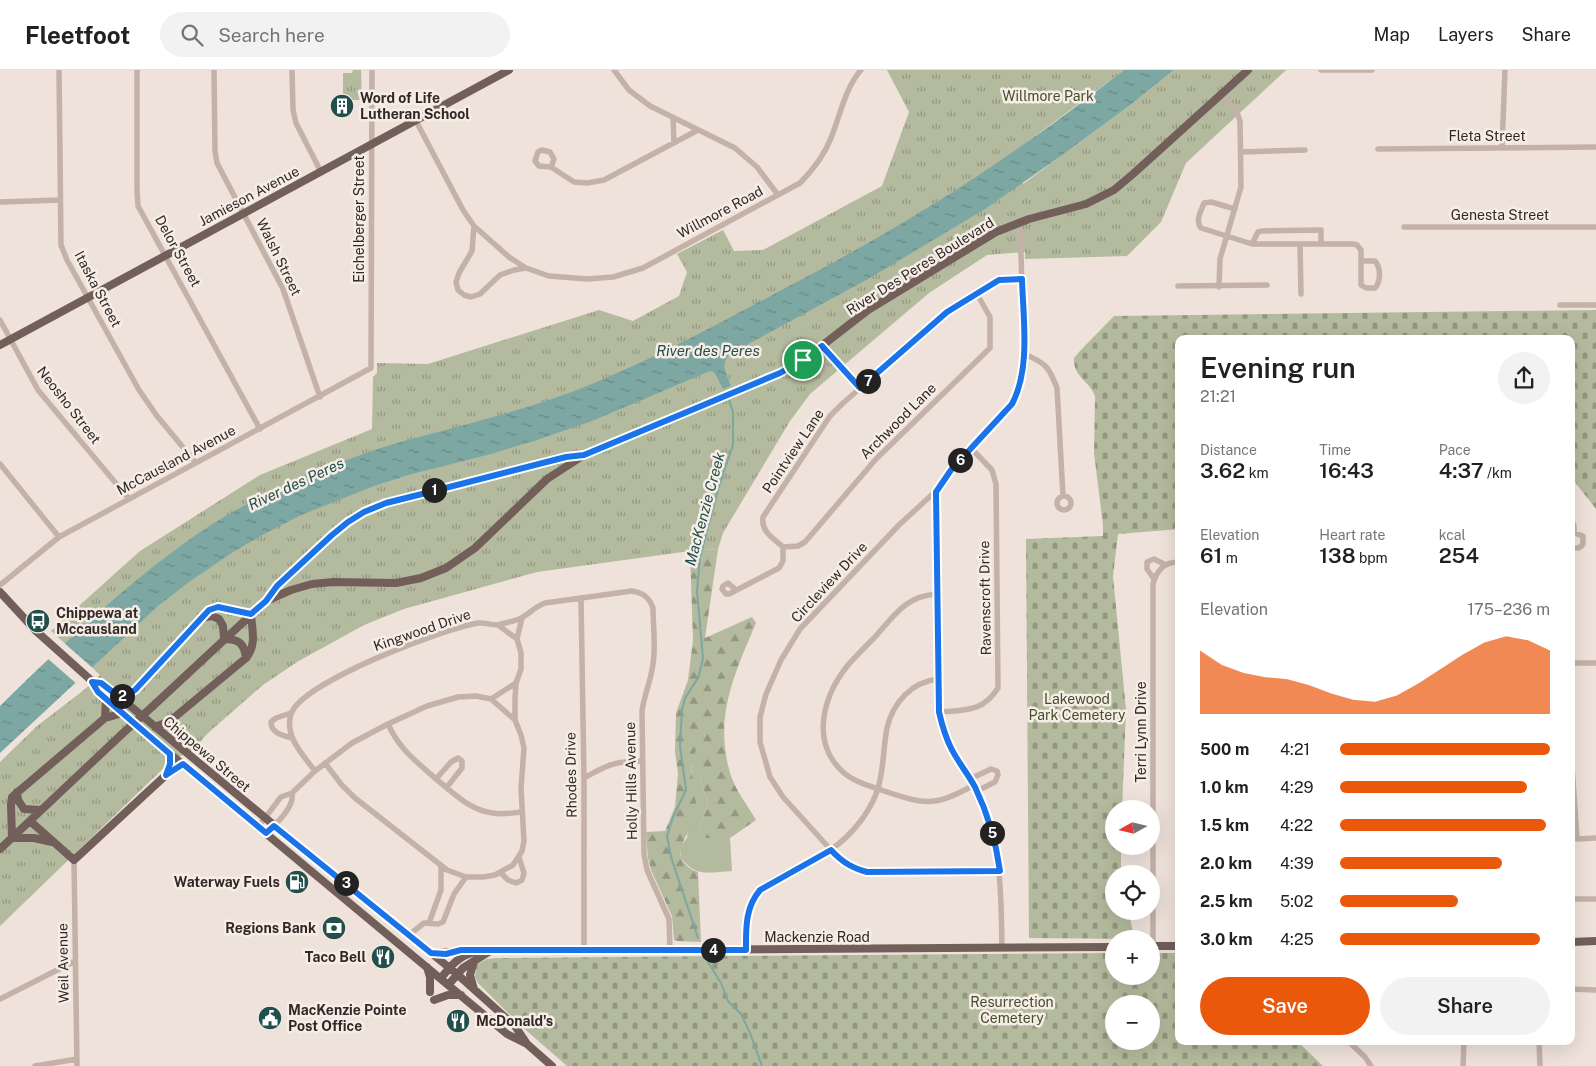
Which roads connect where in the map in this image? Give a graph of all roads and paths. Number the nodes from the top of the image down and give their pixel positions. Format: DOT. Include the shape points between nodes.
graph roads {
  1 [pos="59,70"];
  2 [pos="137,70"];
  3 [pos="214,70"];
  4 [pos="292,70"];
  5 [pos="372,70"];
  6 [pos="509,70"];
  7 [pos="614,70"];
  8 [pos="861,70"];
  9 [pos="1248,70"];
  10 [pos="1321,70"];
  11 [pos="1372,70"];
  12 [pos="1505,70"];
  13 [pos="1222,94"];
  14 [pos="673,118"];
  15 [pos="416,121"];
  16 [pos="698,130"];
  17 [pos="674,143"];
  18 [pos="372,144"];
  19 [pos="1596,147"];
  20 [pos="1502,148"];
  21 [pos="1378,149"];
  22 [pos="1305,150"];
  23 [pos="1241,152"];
  24 [pos="551,167"];
  25 [pos="321,172"];
  26 [pos="778,195"];
  27 [pos="60,200"];
  28 [pos="0,202"];
  29 [pos="1235,209"];
  30 [pos="244,213"];
  31 [pos="1020,221"];
  32 [pos="474,226"];
  33 [pos="1404,227"];
  34 [pos="1596,227"];
  35 [pos="1226,237"];
  36 [pos="1252,244"];
  37 [pos="1300,244"];
  38 [pos="1321,244"];
  39 [pos="166,255"];
  40 [pos="1362,261"];
  41 [pos="526,268"];
  42 [pos="1022,279"];
  43 [pos="1267,285"];
  44 [pos="1178,286"];
  45 [pos="1219,286"];
  46 [pos="977,294"];
  47 [pos="1300,294"];
  48 [pos="87,297"];
  49 [pos="1560,305"];
  50 [pos="1596,305"];
  51 [pos="0,320"];
  52 [pos="10,339"];
  53 [pos="0,345"];
  54 [pos="822,346"];
  55 [pos="1024,354"];
  56 [pos="372,368"];
  57 [pos="860,388"];
  58 [pos="320,397"];
  59 [pos="260,429"];
  60 [pos="971,448"];
  61 [pos="584,455"];
  62 [pos="0,464"];
  63 [pos="196,464"];
  64 [pos="936,492"];
  65 [pos="1063,496"];
  66 [pos="129,499"];
  67 [pos="1575,535"];
  68 [pos="59,537"];
  69 [pos="783,547"];
  70 [pos="1575,548"];
  71 [pos="1175,562"];
  72 [pos="1166,565"];
  73 [pos="1154,579"];
  74 [pos="0,585"];
  75 [pos="735,590"];
  76 [pos="0,592"];
  77 [pos="937,594"];
  78 [pos="581,599"];
  79 [pos="266,601"];
  80 [pos="653,608"];
  81 [pos="251,614"];
  82 [pos="201,618"];
  83 [pos="522,618"];
  84 [pos="498,625"];
  85 [pos="224,638"];
  86 [pos="517,640"];
  87 [pos="246,658"];
  88 [pos="1596,662"];
  89 [pos="1575,663"];
  90 [pos="938,679"];
  91 [pos="92,682"];
  92 [pos="516,683"];
  93 [pos="135,690"];
  94 [pos="118,696"];
  95 [pos="106,699"];
  96 [pos="491,699"];
  97 [pos="134,709"];
  98 [pos="939,712"];
  99 [pos="291,713"];
  100 [pos="123,714"];
  101 [pos="105,718"];
  102 [pos="515,720"];
  103 [pos="170,722"];
  104 [pos="388,724"];
  105 [pos="155,726"];
  106 [pos="166,736"];
  107 [pos="291,738"];
  108 [pos="170,754"];
  109 [pos="642,761"];
  110 [pos="325,763"];
  111 [pos="183,764"];
  112 [pos="315,771"];
  113 [pos="166,775"];
  114 [pos="584,778"];
  115 [pos="436,779"];
  116 [pos="974,785"];
  117 [pos="446,787"];
  118 [pos="878,789"];
  119 [pos="17,792"];
  120 [pos="292,792"];
  121 [pos="41,810"];
  122 [pos="1575,810"];
  123 [pos="521,812"];
  124 [pos="264,818"];
  125 [pos="30,821"];
  126 [pos="274,826"];
  127 [pos="258,827"];
  128 [pos="266,833"];
  129 [pos="12,838"];
  130 [pos="1596,838"];
  131 [pos="54,842"];
  132 [pos="0,849"];
  133 [pos="831,850"];
  134 [pos="519,857"];
  135 [pos="74,860"];
  136 [pos="441,866"];
  137 [pos="1000,871"];
  138 [pos="501,873"];
  139 [pos="466,877"];
  140 [pos="1575,899"];
  141 [pos="1596,899"];
  142 [pos="429,923"];
  143 [pos="1152,930"];
  144 [pos="409,935"];
  145 [pos="1596,941"];
  146 [pos="1575,942"];
  147 [pos="1160,946"];
  148 [pos="1175,946"];
  149 [pos="1105,947"];
  150 [pos="1002,948"];
  151 [pos="670,950"];
  152 [pos="746,950"];
  153 [pos="478,951"];
  154 [pos="490,951"];
  155 [pos="584,951"];
  156 [pos="431,953"];
  157 [pos="75,961"];
  158 [pos="474,961"];
  159 [pos="426,965"];
  160 [pos="449,968"];
  161 [pos="457,974"];
  162 [pos="441,978"];
  163 [pos="449,984"];
  164 [pos="474,989"];
  165 [pos="1575,989"];
  166 [pos="1596,990"];
  167 [pos="430,992"];
  168 [pos="461,995"];
  169 [pos="0,999"];
  170 [pos="434,1000"];
  171 [pos="527,1044"];
  172 [pos="1352,1045"];
  173 [pos="1464,1045"];
  174 [pos="1539,1045"];
  175 [pos="77,1059"];
  176 [pos="35,1066"];
  177 [pos="77,1066"];
  178 [pos="552,1066"];
  179 [pos="1371,1066"];
  180 [pos="1463,1066"];
  181 [pos="1540,1066"];
  1 -- 27 [label="street, Itaska Street"];
  2 -- 39 [label="street, Delor Street" via="138,206"];
  3 -- 30 [label="street, Walsh Street" via="217,163"];
  4 -- 25 [label="street" via="296,123"];
  5 -- 18 [label="street, Eichelberger Street"];
  6 -- 15 [label="main road, Jamieson Avenue"];
  7 -- 14 [label="street" via="629,90"];
  8 -- 26 [label="street, Willmore Road" via="853,78 831,140 818,165 800,183"];
  9 -- 13 [label="main road, River Des Peres Boulevard"];
  10 -- 11 [label="street"];
  12 -- 20 [label="street"];
  13 -- 23 [label="street" via="1236,110 1240,121"];
  13 -- 31 [label="main road, River Des Peres Boulevard" via="1114,190 1079,207"];
  14 -- 16 [label="street"];
  14 -- 17 [label="street"];
  15 -- 18 [label="main road, Jamieson Avenue"];
  15 -- 32 [label="street, Willmore Road"];
  16 -- 17 [label="street"];
  16 -- 26 [label="street" via="735,148 758,167"];
  17 -- 24 [label="street" via="604,180 574,182"];
  18 -- 25 [label="main road, Jamieson Avenue"];
  18 -- 56 [label="street, Eichelberger Street"];
  19 -- 20 [label="street, Fleta Street"];
  20 -- 21 [label="street, Fleta Street"];
  22 -- 23 [label="street"];
  23 -- 29 [label="street" via="1241,187"];
  25 -- 30 [label="main road, Jamieson Avenue"];
  26 -- 41 [label="street, Willmore Road" via="643,268 612,277 549,276"];
  27 -- 28 [label="street"];
  27 -- 48 [label="street, Itaska Street" via="61,245"];
  29 -- 35 [label="street"];
  29 -- 35 [label="street" via="1204,203 1198,222 1201,228"];
  30 -- 39 [label="main road, Jamieson Avenue"];
  30 -- 58 [label="street, Walsh Street" via="283,289"];
  31 -- 42 [label="street, Circleview Drive"];
  31 -- 54 [label="main road, River Des Peres Boulevard" via="876,305"];
  32 -- 41 [label="street, Willmore Road" via="492,244"];
  32 -- 41 [label="street" via="472,251 456,282 464,295 480,294 500,275"];
  33 -- 34 [label="street, Genesta Street"];
  35 -- 36 [label="street"];
  35 -- 45 [label="street" via="1220,258"];
  36 -- 37 [label="street"];
  36 -- 38 [label="street" via="1258,232 1262,231 1311,230 1321,230"];
  37 -- 38 [label="street"];
  37 -- 47 [label="street"];
  38 -- 40 [label="street" via="1357,245"];
  39 -- 48 [label="main road, Jamieson Avenue"];
  39 -- 59 [label="street, Delor Street"];
  40 -- 40 [label="street" via="1361,285 1375,288 1379,283 1379,266 1375,261"];
  42 -- 46 [label="street, Pointview Lane" via="999,280"];
  42 -- 55 [label="street, Circleview Drive"];
  43 -- 45 [label="street"];
  44 -- 45 [label="street"];
  46 -- 57 [label="street, Pointview Lane" via="947,312"];
  46 -- 69 [label="street, Archwood Lane" via="990,317 990,348 876,459 805,542"];
  48 -- 52 [label="main road, Jamieson Avenue"];
  48 -- 63 [label="street, Itaska Street" via="139,390"];
  49 -- 50 [label="street"];
  51 -- 52 [label="street, Neosho Street"];
  52 -- 53 [label="main road, Jamieson Avenue"];
  52 -- 66 [label="street, Neosho Street" via="38,390"];
  54 -- 57 [label="street"];
  54 -- 61 [label="main road, River Des Peres Boulevard" via="787,370"];
  55 -- 60 [label="street, Circleview Drive" via="1017,395 1012,404"];
  55 -- 65 [label="street" via="1041,361 1057,388"];
  56 -- 58 [label="street, McCausland Avenue"];
  57 -- 69 [label="street, Pointview Lane" via="830,416 763,517 764,531"];
  58 -- 59 [label="street, McCausland Avenue"];
  59 -- 63 [label="street, McCausland Avenue"];
  60 -- 64 [label="street, Circleview Drive"];
  60 -- 98 [label="street, Ravenscroft Drive" via="992,470 996,484 998,688 982,705"];
  61 -- 79 [label="main road, River Des Peres Boulevard" via="376,507 332,535 277,586"];
  61 -- 79 [label="main road, River Des Peres Boulevard" via="547,479 475,548 446,568 396,583 312,584"];
  62 -- 68 [label="street"];
  63 -- 66 [label="street, McCausland Avenue"];
  64 -- 77 [label="street"];
  64 -- 133 [label="street, Circleview Drive" via="899,525 800,629 766,694 760,717 760,742 770,777 783,797"];
  66 -- 68 [label="street, McCausland Avenue"];
  67 -- 70 [label="street" via="1583,536 1583,544"];
  68 -- 74 [label="street, McCausland Avenue"];
  69 -- 75 [label="street" via="783,561 778,568"];
  71 -- 72 [label="street, Terri Lynn Drive"];
  72 -- 73 [label="street"];
  72 -- 73 [label="street, Terri Lynn Drive" via="1154,559 1147,562 1147,569"];
  73 -- 143 [label="street, Terri Lynn Drive"];
  76 -- 91 [label="main road, Chippewa Street"];
  77 -- 90 [label="street"];
  77 -- 118 [label="street" via="923,595 905,605 848,666 825,707 823,737 835,763 844,773"];
  78 -- 80 [label="street, Kingwood Drive" via="632,591 646,596"];
  78 -- 83 [label="street, Kingwood Drive" via="545,604 533,608"];
  78 -- 114 [label="street, Rhodes Drive"];
  79 -- 81 [label="main road, River Des Peres Boulevard"];
  80 -- 109 [label="street, Holly Hills Avenue" via="654,662 643,705"];
  81 -- 82 [label="main road" via="218,607"];
  81 -- 85 [label="main road, River Des Peres Boulevard"];
  81 -- 87 [label="main road" via="254,643"];
  82 -- 85 [label="main road" via="212,616 219,619"];
  82 -- 93 [label="main road"];
  83 -- 84 [label="street, Kingwood Drive"];
  83 -- 86 [label="street"];
  84 -- 86 [label="street"];
  84 -- 99 [label="street, Kingwood Drive" via="480,623 456,629 380,656 332,680 299,702"];
  85 -- 87 [label="main road" via="242,644"];
  85 -- 121 [label="main road, River Des Peres Boulevard, bridge"];
  86 -- 92 [label="street" via="521,669"];
  87 -- 103 [label="main road"];
  88 -- 89 [label="street"];
  90 -- 98 [label="street"];
  90 -- 118 [label="street" via="921,682 910,690 892,715"];
  91 -- 94 [label="main road, Chippewa Street" via="101,683"];
  91 -- 95 [label="main road, Chippewa Street"];
  92 -- 96 [label="street"];
  92 -- 102 [label="street"];
  93 -- 94 [label="main road"];
  93 -- 97 [label="main road" via="132,699"];
  94 -- 97 [label="main road, Chippewa Street"];
  95 -- 100 [label="main road, Chippewa Street"];
  95 -- 101 [label="main road"];
  96 -- 102 [label="street"];
  96 -- 104 [label="street" via="458,697 427,706"];
  97 -- 105 [label="main road, Chippewa Street"];
  98 -- 116 [label="street" via="951,749"];
  99 -- 107 [label="street"];
  99 -- 107 [label="street, Kingwood Drive" via="276,718 271,726"];
  100 -- 101 [label="main road"];
  100 -- 108 [label="main road, Chippewa Street"];
  101 -- 119 [label="main road"];
  102 -- 123 [label="street" via="524,748"];
  103 -- 105 [label="main road"];
  103 -- 106 [label="main road"];
  104 -- 110 [label="street" via="352,743"];
  104 -- 115 [label="street" via="405,752"];
  105 -- 106 [label="main road, Chippewa Street"];
  106 -- 124 [label="main road, Chippewa Street"];
  107 -- 112 [label="street"];
  108 -- 111 [label="main road, Chippewa Street"];
  108 -- 113 [label="main road"];
  109 -- 114 [label="street" via="617,762"];
  109 -- 151 [label="street, Holly Hills Avenue" via="644,854 647,870 669,919"];
  110 -- 112 [label="street"];
  110 -- 136 [label="street" via="355,798"];
  111 -- 113 [label="main road"];
  111 -- 127 [label="main road, Chippewa Street"];
  112 -- 120 [label="street"];
  113 -- 135 [label="main road"];
  114 -- 155 [label="street, Rhodes Drive"];
  115 -- 117 [label="street"];
  115 -- 117 [label="street" via="454,759 462,760 462,768"];
  116 -- 118 [label="street" via="947,798 928,802 914,801"];
  116 -- 137 [label="street" via="990,825"];
  117 -- 123 [label="street" via="479,810 494,814"];
  118 -- 133 [label="street" via="862,819"];
  119 -- 121 [label="main road" via="24,809"];
  119 -- 129 [label="main road" via="11,801"];
  120 -- 124 [label="street" via="281,797"];
  120 -- 126 [label="street" via="292,802"];
  121 -- 125 [label="main road, River Des Peres Boulevard"];
  122 -- 130 [label="street" via="1577,839"];
  123 -- 134 [label="street" via="524,841"];
  124 -- 126 [label="main road, Chippewa Street"];
  124 -- 127 [label="street"];
  125 -- 129 [label="main road, River Des Peres Boulevard"];
  125 -- 131 [label="main road"];
  126 -- 128 [label="street"];
  126 -- 144 [label="main road, Chippewa Street"];
  127 -- 128 [label="main road, Chippewa Street"];
  128 -- 159 [label="main road, Chippewa Street"];
  129 -- 131 [label="main road"];
  129 -- 132 [label="main road, River Des Peres Boulevard"];
  131 -- 135 [label="main road"];
  133 -- 137 [label="street, Circleview Drive" via="847,865 867,872"];
  133 -- 152 [label="street" via="760,890 753,898 748,911"];
  134 -- 138 [label="street"];
  134 -- 138 [label="street" via="524,873 522,880 512,882"];
  135 -- 157 [label="street, Weil Avenue"];
  136 -- 139 [label="street"];
  136 -- 142 [label="street" via="441,890"];
  137 -- 150 [label="street"];
  138 -- 139 [label="street"];
  139 -- 142 [label="street" via="454,894 443,922"];
  140 -- 141 [label="street"];
  142 -- 144 [label="street" via="418,926"];
  144 -- 156 [label="main road, Chippewa Street"];
  145 -- 146 [label="main road"];
  147 -- 148 [label="main road"];
  149 -- 150 [label="main road, Mackenzie Road"];
  150 -- 152 [label="main road, Mackenzie Road"];
  151 -- 152 [label="main road, Mackenzie Road"];
  151 -- 155 [label="main road, Mackenzie Road"];
  153 -- 154 [label="main road, Mackenzie Road"];
  153 -- 156 [label="main road"];
  153 -- 160 [label="main road, Mackenzie Road" via="462,956"];
  154 -- 155 [label="main road, Mackenzie Road"];
  154 -- 158 [label="main road"];
  156 -- 160 [label="main road, Chippewa Street"];
  157 -- 169 [label="street"];
  157 -- 175 [label="street, Weil Avenue"];
  158 -- 161 [label="main road"];
  158 -- 164 [label="main road" via="470,976"];
  159 -- 162 [label="main road, Chippewa Street"];
  159 -- 167 [label="main road"];
  160 -- 161 [label="main road, Chippewa Street"];
  160 -- 162 [label="main road, Mackenzie Road"];
  161 -- 163 [label="main road"];
  161 -- 164 [label="main road, Chippewa Street"];
  162 -- 163 [label="main road, Chippewa Street"];
  163 -- 168 [label="main road, Chippewa Street"];
  164 -- 171 [label="main road, Chippewa Street" via="515,1026"];
  165 -- 166 [label="street"];
  168 -- 170 [label="main road"];
  168 -- 171 [label="main road, Chippewa Street" via="508,1034"];
  171 -- 178 [label="main road"];
  172 -- 179 [label="street"];
  173 -- 180 [label="street"];
  174 -- 181 [label="street"];
  175 -- 176 [label="street"];
  175 -- 177 [label="street, Weil Avenue"];
}
